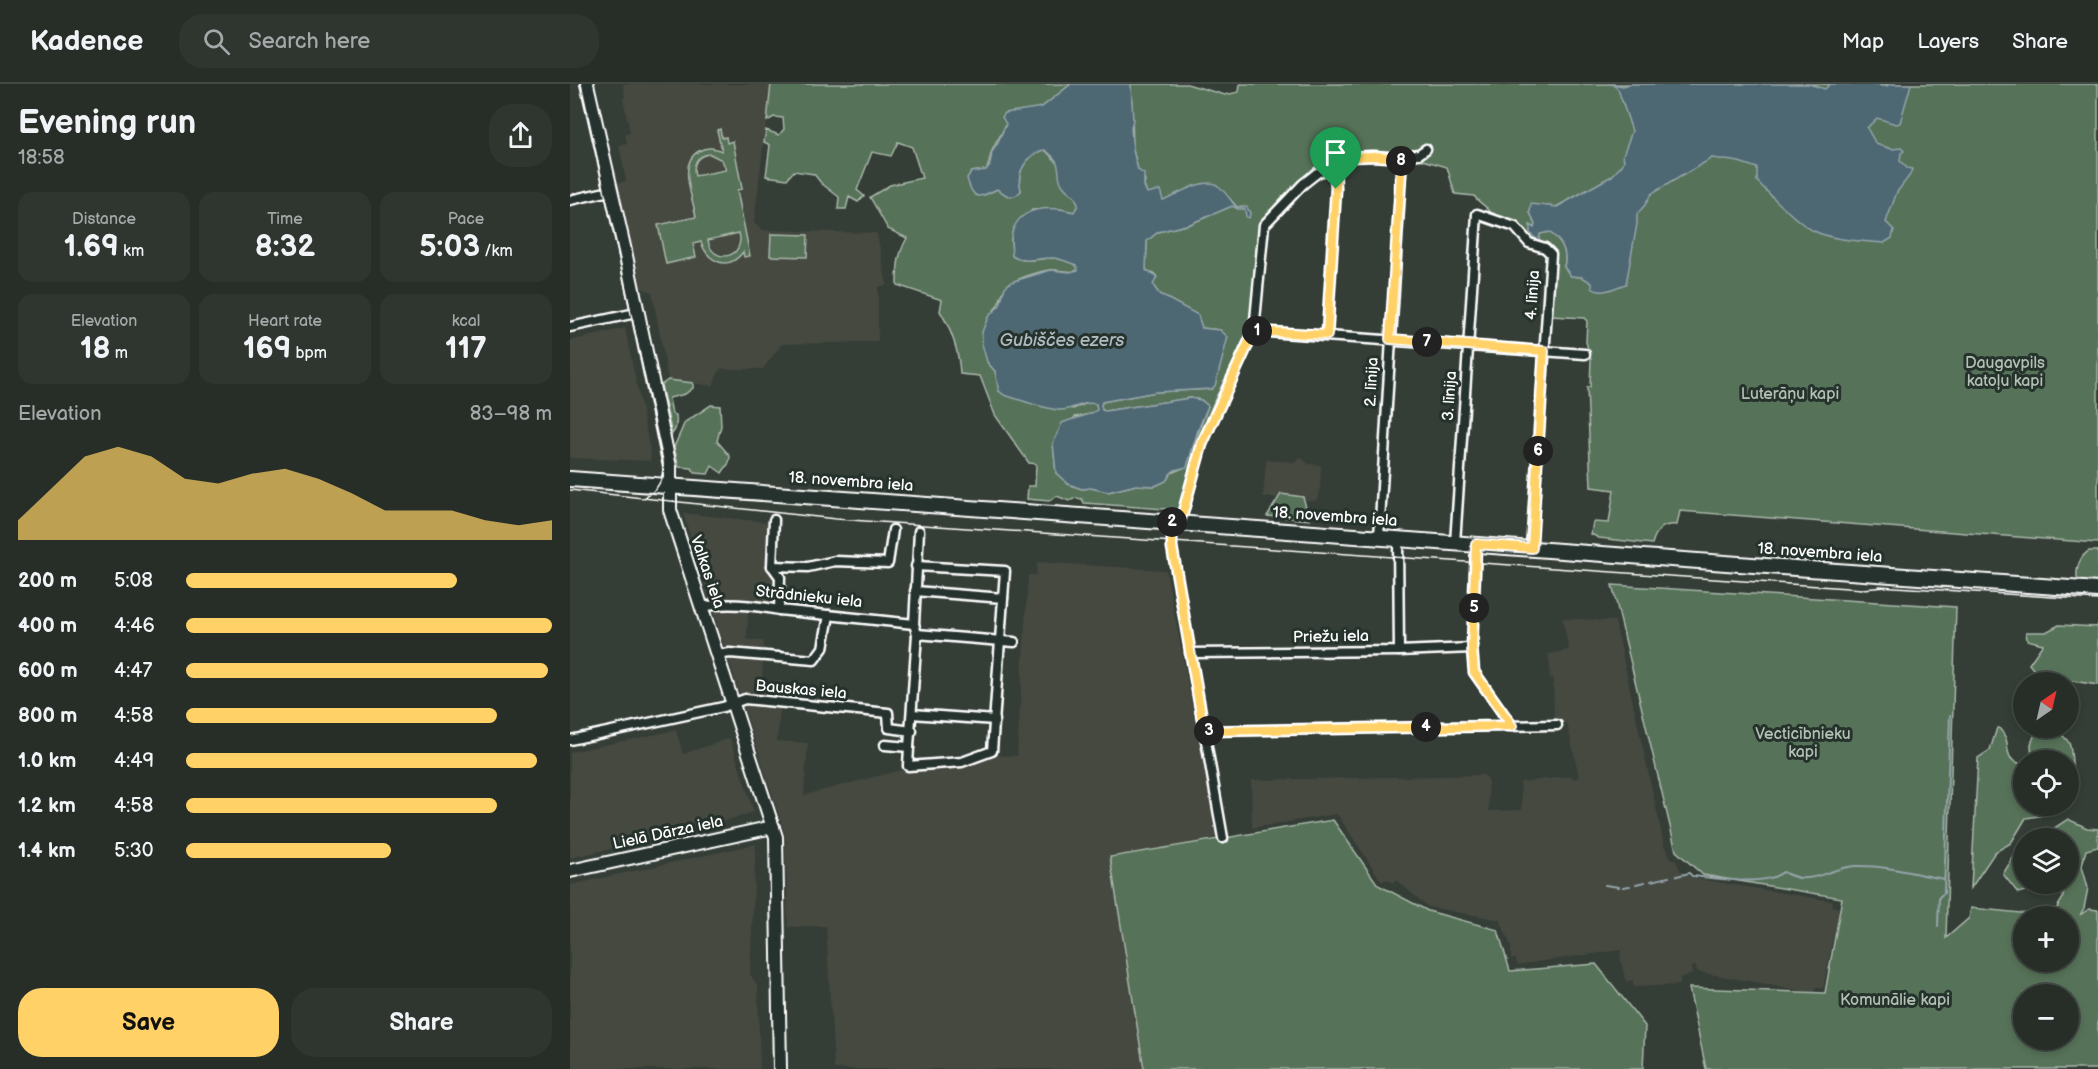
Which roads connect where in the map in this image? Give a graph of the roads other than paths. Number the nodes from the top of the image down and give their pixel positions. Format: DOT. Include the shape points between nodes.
graph roads {
  1 [pos="586,84"];
  2 [pos="1426,149"];
  3 [pos="1402,158"];
  4 [pos="1335,166"];
  5 [pos="610,191"];
  6 [pos="570,200"];
  7 [pos="1477,214"];
  8 [pos="636,313"];
  9 [pos="570,327"];
  10 [pos="1254,331"];
  11 [pos="1327,335"];
  12 [pos="1390,339"];
  13 [pos="1468,345"];
  14 [pos="1544,351"];
  15 [pos="1585,354"];
  16 [pos="570,479"];
  17 [pos="670,486"];
  18 [pos="774,520"];
  19 [pos="1176,522"];
  20 [pos="893,530"];
  21 [pos="919,531"];
  22 [pos="1378,537"];
  23 [pos="1398,538"];
  24 [pos="1455,543"];
  25 [pos="1476,544"];
  26 [pos="1532,548"];
  27 [pos="772,566"];
  28 [pos="916,566"];
  29 [pos="2098,590"];
  30 [pos="915,591"];
  31 [pos="1003,597"];
  32 [pos="701,607"];
  33 [pos="779,610"];
  34 [pos="829,615"];
  35 [pos="914,624"];
  36 [pos="917,634"];
  37 [pos="1000,641"];
  38 [pos="1014,642"];
  39 [pos="1472,648"];
  40 [pos="1399,651"];
  41 [pos="1190,653"];
  42 [pos="717,655"];
  43 [pos="733,704"];
  44 [pos="912,714"];
  45 [pos="995,720"];
  46 [pos="1557,725"];
  47 [pos="1512,726"];
  48 [pos="912,731"];
  49 [pos="1204,731"];
  50 [pos="570,740"];
  51 [pos="885,745"];
  52 [pos="909,747"];
  53 [pos="773,827"];
  54 [pos="1223,838"];
  55 [pos="570,871"];
  56 [pos="780,1069"];
  1 -- 5 [label="street, Valkas iela"];
  2 -- 3 [label="street"];
  3 -- 4 [label="street" via="1352,157"];
  3 -- 12 [label="street, 2. līnija"];
  4 -- 10 [label="street" via="1303,184 1264,225"];
  4 -- 11 [label="street"];
  5 -- 6 [label="street"];
  5 -- 8 [label="street, Valkas iela"];
  7 -- 13 [label="street, 3. līnija"];
  7 -- 14 [label="street, 4. līnija" via="1515,227 1529,243 1551,254"];
  8 -- 9 [label="street"];
  8 -- 17 [label="street, Valkas iela" via="670,466"];
  10 -- 11 [label="street"];
  10 -- 19 [label="street" via="1202,444"];
  11 -- 12 [label="street"];
  12 -- 13 [label="street"];
  12 -- 22 [label="street, 2. līnija"];
  13 -- 14 [label="street"];
  13 -- 24 [label="street, 3. līnija"];
  14 -- 15 [label="street"];
  14 -- 26 [label="street, 4. līnija"];
  16 -- 17 [label="main road, 18. novembra iela"];
  17 -- 19 [label="main road, 18. novembra iela"];
  17 -- 32 [label="street, Valkas iela" via="670,510"];
  18 -- 27 [label="street"];
  19 -- 22 [label="main road, 18. novembra iela"];
  19 -- 41 [label="street" via="1172,547"];
  20 -- 27 [label="street" via="888,563 835,561 808,567"];
  21 -- 28 [label="street"];
  22 -- 23 [label="main road, 18. novembra iela"];
  23 -- 24 [label="main road, 18. novembra iela"];
  23 -- 40 [label="street"];
  24 -- 25 [label="main road, 18. novembra iela"];
  25 -- 26 [label="main road, 18. novembra iela"];
  25 -- 39 [label="street"];
  26 -- 29 [label="main road, 18. novembra iela"];
  27 -- 33 [label="street" via="780,577"];
  28 -- 30 [label="street"];
  28 -- 31 [label="street" via="1005,571"];
  30 -- 31 [label="street"];
  30 -- 35 [label="street"];
  31 -- 37 [label="street"];
  32 -- 33 [label="street, Strādnieku iela" via="718,604"];
  32 -- 42 [label="street, Valkas iela"];
  33 -- 34 [label="street, Strādnieku iela"];
  34 -- 35 [label="street, Strādnieku iela"];
  34 -- 42 [label="street" via="823,648 813,660"];
  35 -- 36 [label="street"];
  36 -- 37 [label="street"];
  36 -- 44 [label="street"];
  37 -- 38 [label="street"];
  37 -- 45 [label="street"];
  39 -- 40 [label="street, Priežu iela"];
  39 -- 47 [label="street" via="1474,672"];
  40 -- 41 [label="street, Priežu iela"];
  41 -- 49 [label="street"];
  42 -- 43 [label="street, Valkas iela"];
  43 -- 48 [label="street, Bauskas iela" via="745,699 888,713 889,728"];
  43 -- 50 [label="street, Bauskas iela"];
  43 -- 53 [label="street, Valkas iela"];
  44 -- 45 [label="street"];
  44 -- 48 [label="street"];
  45 -- 52 [label="street" via="992,751 962,762 908,766"];
  46 -- 47 [label="street"];
  47 -- 49 [label="street"];
  48 -- 52 [label="street"];
  49 -- 54 [label="street"];
  51 -- 52 [label="street"];
  53 -- 55 [label="street, Lielā Dārza iela"];
  53 -- 56 [label="street, Valkas iela" via="777,848"];
}
